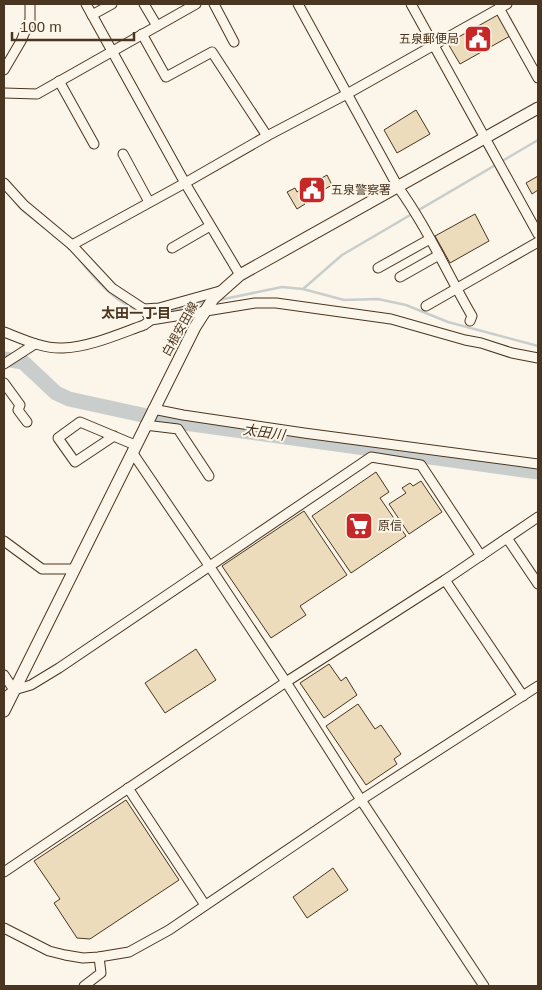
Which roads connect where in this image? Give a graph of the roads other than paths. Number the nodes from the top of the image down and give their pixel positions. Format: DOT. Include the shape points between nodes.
graph roads {
  1 [pos="30,4"];
  2 [pos="86,4"];
  3 [pos="112,4"];
  4 [pos="144,4"];
  5 [pos="196,4"];
  6 [pos="214,4"];
  7 [pos="298,4"];
  8 [pos="411,4"];
  9 [pos="503,6"];
  10 [pos="92,15"];
  11 [pos="157,26"];
  12 [pos="142,34"];
  13 [pos="234,42"];
  14 [pos="434,45"];
  15 [pos="113,52"];
  16 [pos="7,60"];
  17 [pos="4,70"];
  18 [pos="538,78"];
  19 [pos="59,81"];
  20 [pos="4,93"];
  21 [pos="347,94"];
  22 [pos="538,108"];
  23 [pos="266,136"];
  24 [pos="485,138"];
  25 [pos="94,144"];
  26 [pos="123,154"];
  27 [pos="4,183"];
  28 [pos="185,183"];
  29 [pos="398,187"];
  30 [pos="149,202"];
  31 [pos="210,226"];
  32 [pos="538,234"];
  33 [pos="430,239"];
  34 [pos="538,242"];
  35 [pos="72,245"];
  36 [pos="172,248"];
  37 [pos="439,255"];
  38 [pos="378,268"];
  39 [pos="240,275"];
  40 [pos="400,277"];
  41 [pos="456,288"];
  42 [pos="220,291"];
  43 [pos="426,306"];
  44 [pos="144,309"];
  45 [pos="206,310"];
  46 [pos="152,320"];
  47 [pos="470,321"];
  48 [pos="4,332"];
  49 [pos="35,344"];
  50 [pos="538,358"];
  51 [pos="4,364"];
  52 [pos="4,383"];
  53 [pos="153,409"];
  54 [pos="27,422"];
  55 [pos="145,425"];
  56 [pos="114,436"];
  57 [pos="133,449"];
  58 [pos="538,464"];
  59 [pos="209,476"];
  60 [pos="538,517"];
  61 [pos="507,538"];
  62 [pos="4,541"];
  63 [pos="481,556"];
  64 [pos="210,567"];
  65 [pos="74,569"];
  66 [pos="445,580"];
  67 [pos="538,584"];
  68 [pos="4,675"];
  69 [pos="286,682"];
  70 [pos="538,686"];
  71 [pos="14,690"];
  72 [pos="523,696"];
  73 [pos="4,698"];
  74 [pos="4,711"];
  75 [pos="128,788"];
  76 [pos="361,800"];
  77 [pos="4,872"];
  78 [pos="205,905"];
  79 [pos="4,928"];
  80 [pos="99,957"];
  81 [pos="91,985"];
  82 [pos="484,986"];
  1 -- 16 [label="street" via="30,20 21,41"];
  2 -- 10 [label="street"];
  3 -- 10 [label="street"];
  4 -- 11 [label="street"];
  5 -- 11 [label="street"];
  6 -- 13 [label="street"];
  7 -- 21 [label="street"];
  8 -- 14 [label="street"];
  9 -- 14 [label="street"];
  9 -- 18 [label="street"];
  10 -- 15 [label="street"];
  11 -- 12 [label="street"];
  12 -- 15 [label="street"];
  12 -- 23 [label="street" via="166,77 212,52"];
  14 -- 21 [label="street"];
  14 -- 24 [label="street"];
  15 -- 19 [label="street"];
  15 -- 28 [label="street"];
  16 -- 17 [label="street"];
  19 -- 20 [label="street" via="37,94"];
  19 -- 25 [label="street"];
  21 -- 23 [label="street"];
  21 -- 29 [label="street"];
  22 -- 24 [label="main road, 白根安田線"];
  23 -- 28 [label="street"];
  24 -- 29 [label="main road, 白根安田線"];
  24 -- 32 [label="street"];
  26 -- 30 [label="street"];
  27 -- 35 [label="street" via="24,205"];
  28 -- 30 [label="street"];
  28 -- 31 [label="street"];
  29 -- 33 [label="street"];
  29 -- 39 [label="main road, 白根安田線"];
  30 -- 35 [label="street"];
  31 -- 36 [label="street"];
  31 -- 39 [label="street"];
  33 -- 37 [label="street"];
  33 -- 38 [label="street"];
  34 -- 41 [label="street"];
  35 -- 44 [label="street" via="112,288"];
  37 -- 40 [label="street"];
  37 -- 41 [label="street"];
  39 -- 42 [label="main road, 白根安田線"];
  41 -- 43 [label="street"];
  41 -- 47 [label="street" via="472,316"];
  42 -- 44 [label="street"];
  42 -- 45 [label="main road, 白根安田線"];
  44 -- 46 [label="street"];
  45 -- 46 [label="street"];
  45 -- 50 [label="street" via="276,303 391,318"];
  45 -- 53 [label="main road, 白根安田線"];
  46 -- 49 [label="street" via="86,344 62,348"];
  48 -- 49 [label="street"];
  49 -- 51 [label="street"];
  52 -- 54 [label="street" via="20,405 18,410"];
  53 -- 55 [label="main road, 白根安田線"];
  53 -- 58 [label="street" via="267,428"];
  55 -- 57 [label="main road, 白根安田線"];
  55 -- 59 [label="street" via="178,429"];
  56 -- 56 [label="street" via="80,422 58,438 74,462"];
  56 -- 57 [label="street"];
  57 -- 64 [label="street"];
  57 -- 65 [label="main road, 白根安田線"];
  60 -- 61 [label="street"];
  61 -- 63 [label="street"];
  61 -- 67 [label="street"];
  62 -- 65 [label="street" via="42,569"];
  63 -- 64 [label="street" via="421,465 371,457"];
  63 -- 66 [label="street"];
  64 -- 69 [label="street"];
  64 -- 71 [label="street" via="58,668 30,685"];
  65 -- 71 [label="main road, 白根安田線"];
  66 -- 69 [label="street"];
  66 -- 72 [label="street"];
  68 -- 71 [label="street"];
  69 -- 75 [label="street"];
  69 -- 76 [label="street"];
  70 -- 72 [label="street"];
  71 -- 73 [label="street"];
  71 -- 74 [label="main road, 白根安田線"];
  72 -- 76 [label="street"];
  75 -- 77 [label="street"];
  75 -- 78 [label="street"];
  76 -- 78 [label="street"];
  76 -- 82 [label="street"];
  78 -- 80 [label="street" via="129,952"];
  79 -- 80 [label="street" via="49,951 83,958"];
  80 -- 81 [label="street" via="101,973"];
}
